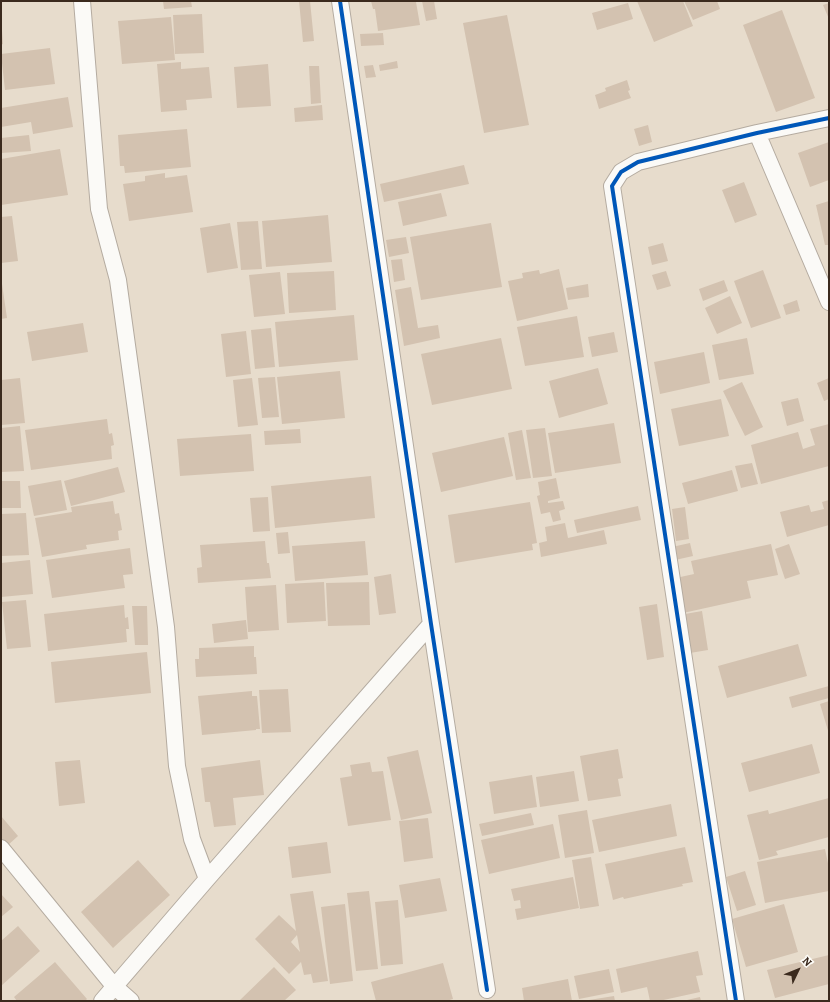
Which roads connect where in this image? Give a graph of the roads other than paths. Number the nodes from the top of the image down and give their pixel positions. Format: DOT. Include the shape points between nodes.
graph roads {
  1 [pos="82,1"];
  2 [pos="340,1"];
  3 [pos="829,118"];
  4 [pos="757,133"];
  5 [pos="829,302"];
  6 [pos="431,624"];
  7 [pos="1,848"];
  8 [pos="207,878"];
  9 [pos="114,986"];
  10 [pos="487,990"];
  11 [pos="102,1001"];
  12 [pos="131,1001"];
  13 [pos="736,1001"];
  1 -- 8 [label="street" via="99,209 121,296 166,627 176,766 192,839"];
  2 -- 6 [label="street"];
  3 -- 4 [label="street"];
  4 -- 5 [label="street"];
  4 -- 13 [label="street" via="638,162 620,172 612,186"];
  6 -- 8 [label="street"];
  6 -- 10 [label="street"];
  7 -- 9 [label="street"];
  8 -- 9 [label="street"];
  9 -- 11 [label="street"];
  9 -- 12 [label="street"];
}
